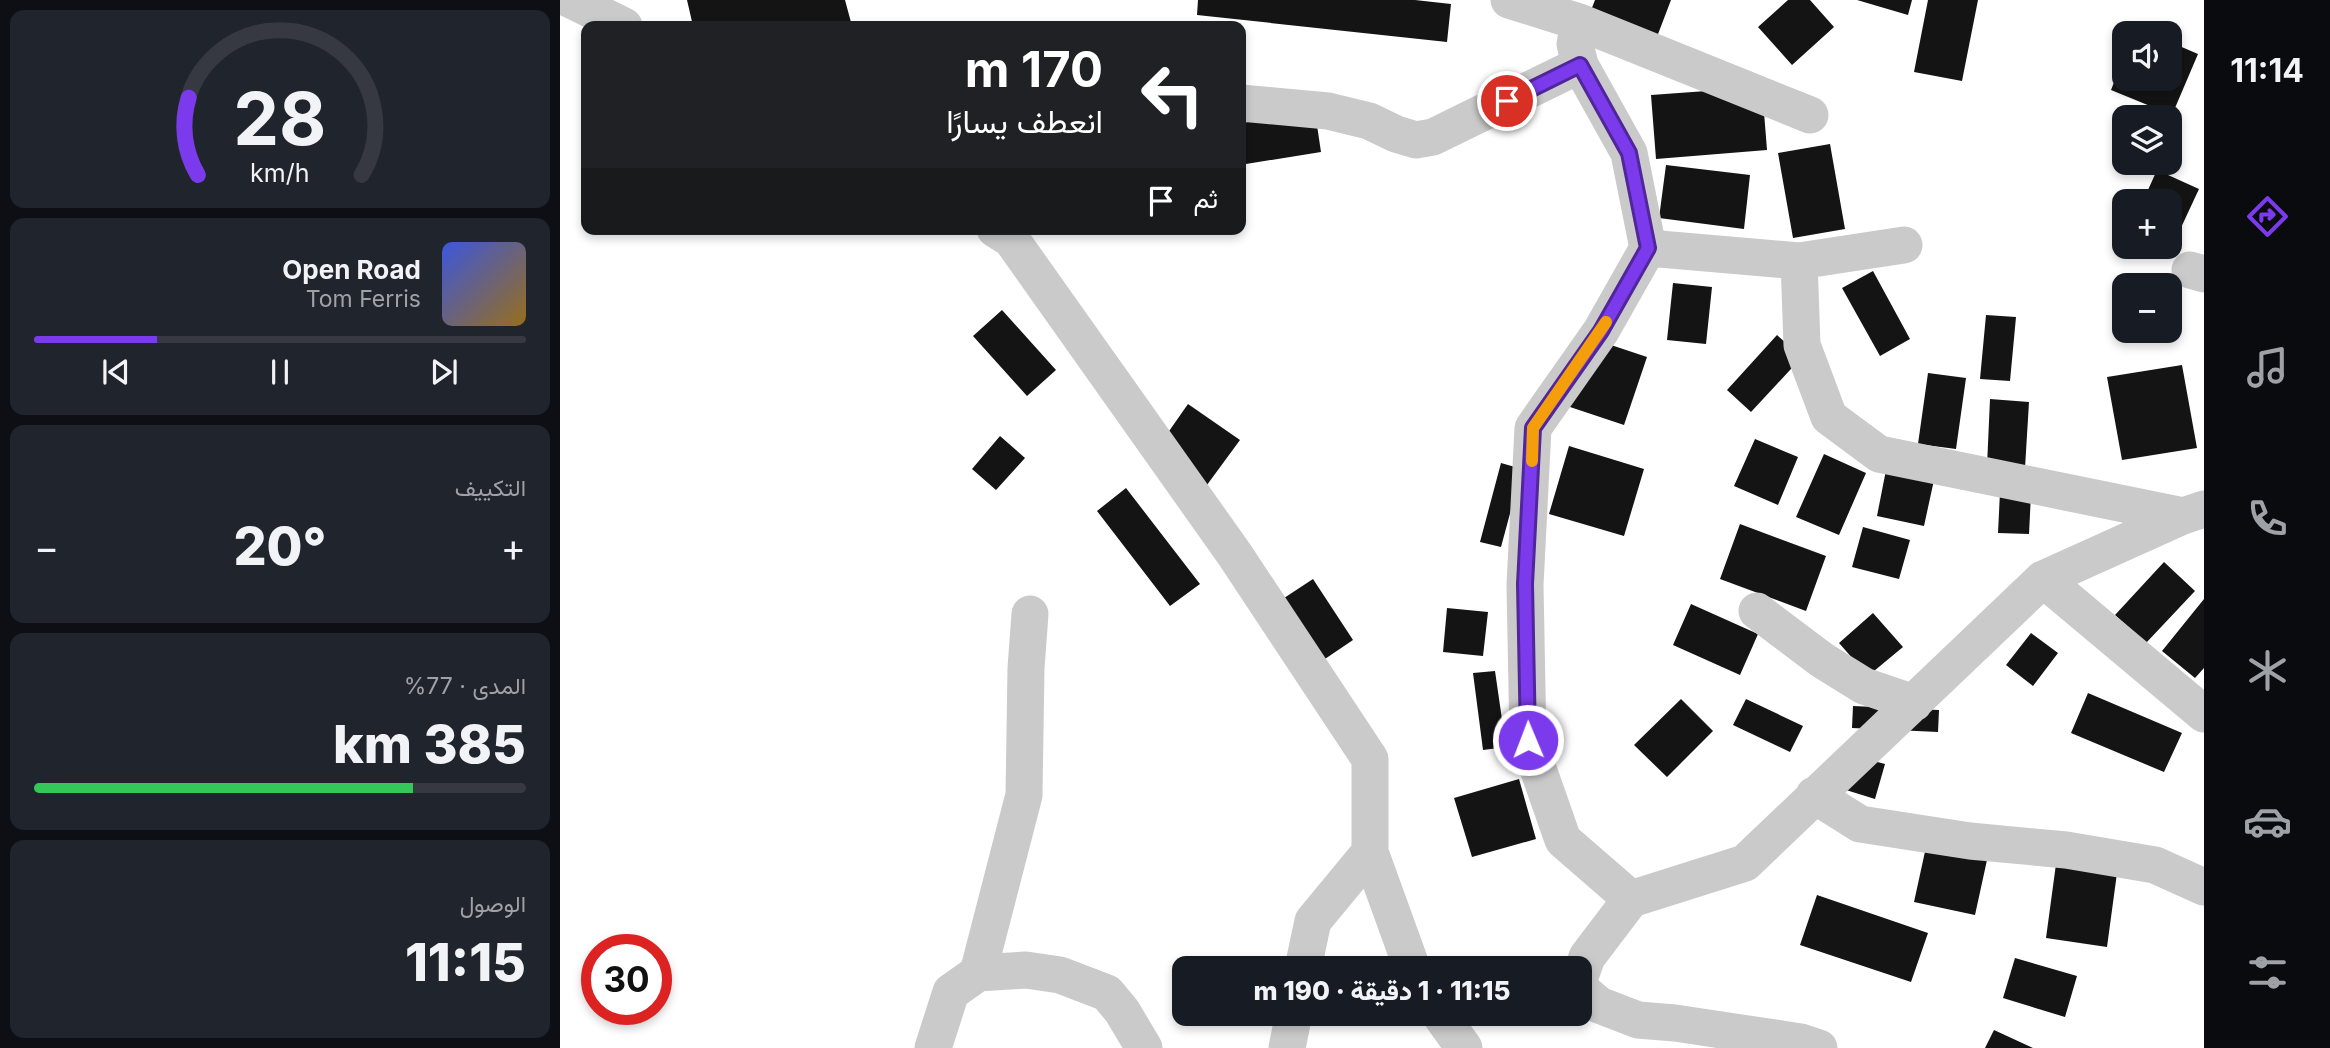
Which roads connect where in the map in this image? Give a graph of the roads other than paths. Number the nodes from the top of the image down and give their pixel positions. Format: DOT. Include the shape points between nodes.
graph roads {
  1 [pos="571,0"];
  2 [pos="1509,0"];
  3 [pos="614,21"];
  4 [pos="1579,22"];
  5 [pos="1580,65"];
  6 [pos="1246,103"];
  7 [pos="1810,115"];
  8 [pos="1005,235"];
  9 [pos="1904,245"];
  10 [pos="1648,248"];
  11 [pos="1798,261"];
  12 [pos="2193,512"];
  13 [pos="2043,579"];
  14 [pos="1757,611"];
  15 [pos="1030,614"];
  16 [pos="1914,703"];
  17 [pos="2204,714"];
  18 [pos="1814,795"];
  19 [pos="1370,852"];
  20 [pos="2204,887"];
  21 [pos="1631,899"];
  22 [pos="1306,956"];
  23 [pos="1408,956"];
  24 [pos="1588,956"];
  25 [pos="978,973"];
  26 [pos="1592,999"];
  27 [pos="1675,1023"];
  28 [pos="1291,1026"];
  29 [pos="1448,1026"];
  30 [pos="933,1048"];
  31 [pos="1144,1048"];
  32 [pos="1287,1048"];
  33 [pos="1464,1048"];
  34 [pos="1639,1048"];
  35 [pos="1819,1048"];
  1 -- 3 [label="street"];
  2 -- 4 [label="street"];
  4 -- 5 [label="street" via="1575,44"];
  4 -- 7 [label="street"];
  5 -- 6 [label="street" via="1433,137 1416,140 1328,111"];
  5 -- 10 [label="street" via="1629,153"];
  8 -- 19 [label="street" via="1219,533 1370,760"];
  9 -- 11 [label="street"];
  10 -- 11 [label="street"];
  10 -- 21 [label="street" via="1601,331 1533,428 1525,584 1528,740 1563,840"];
  11 -- 12 [label="street" via="1802,345 1829,417 1880,454"];
  12 -- 13 [label="street"];
  13 -- 16 [label="street"];
  13 -- 17 [label="street"];
  14 -- 16 [label="street" via="1864,686"];
  15 -- 25 [label="street" via="1024,795"];
  16 -- 18 [label="street"];
  18 -- 20 [label="street" via="1860,824 2155,865"];
  18 -- 21 [label="street" via="1745,863"];
  19 -- 22 [label="street" via="1313,921"];
  19 -- 23 [label="street"];
  21 -- 24 [label="street"];
  25 -- 30 [label="street" via="951,992"];
  25 -- 31 [label="street" via="1049,973 1107,993"];
  26 -- 27 [label="street" via="1638,1020"];
  27 -- 34 [label="street"];
  27 -- 35 [label="street"];
  28 -- 32 [label="street"];
  29 -- 33 [label="street"];
}
